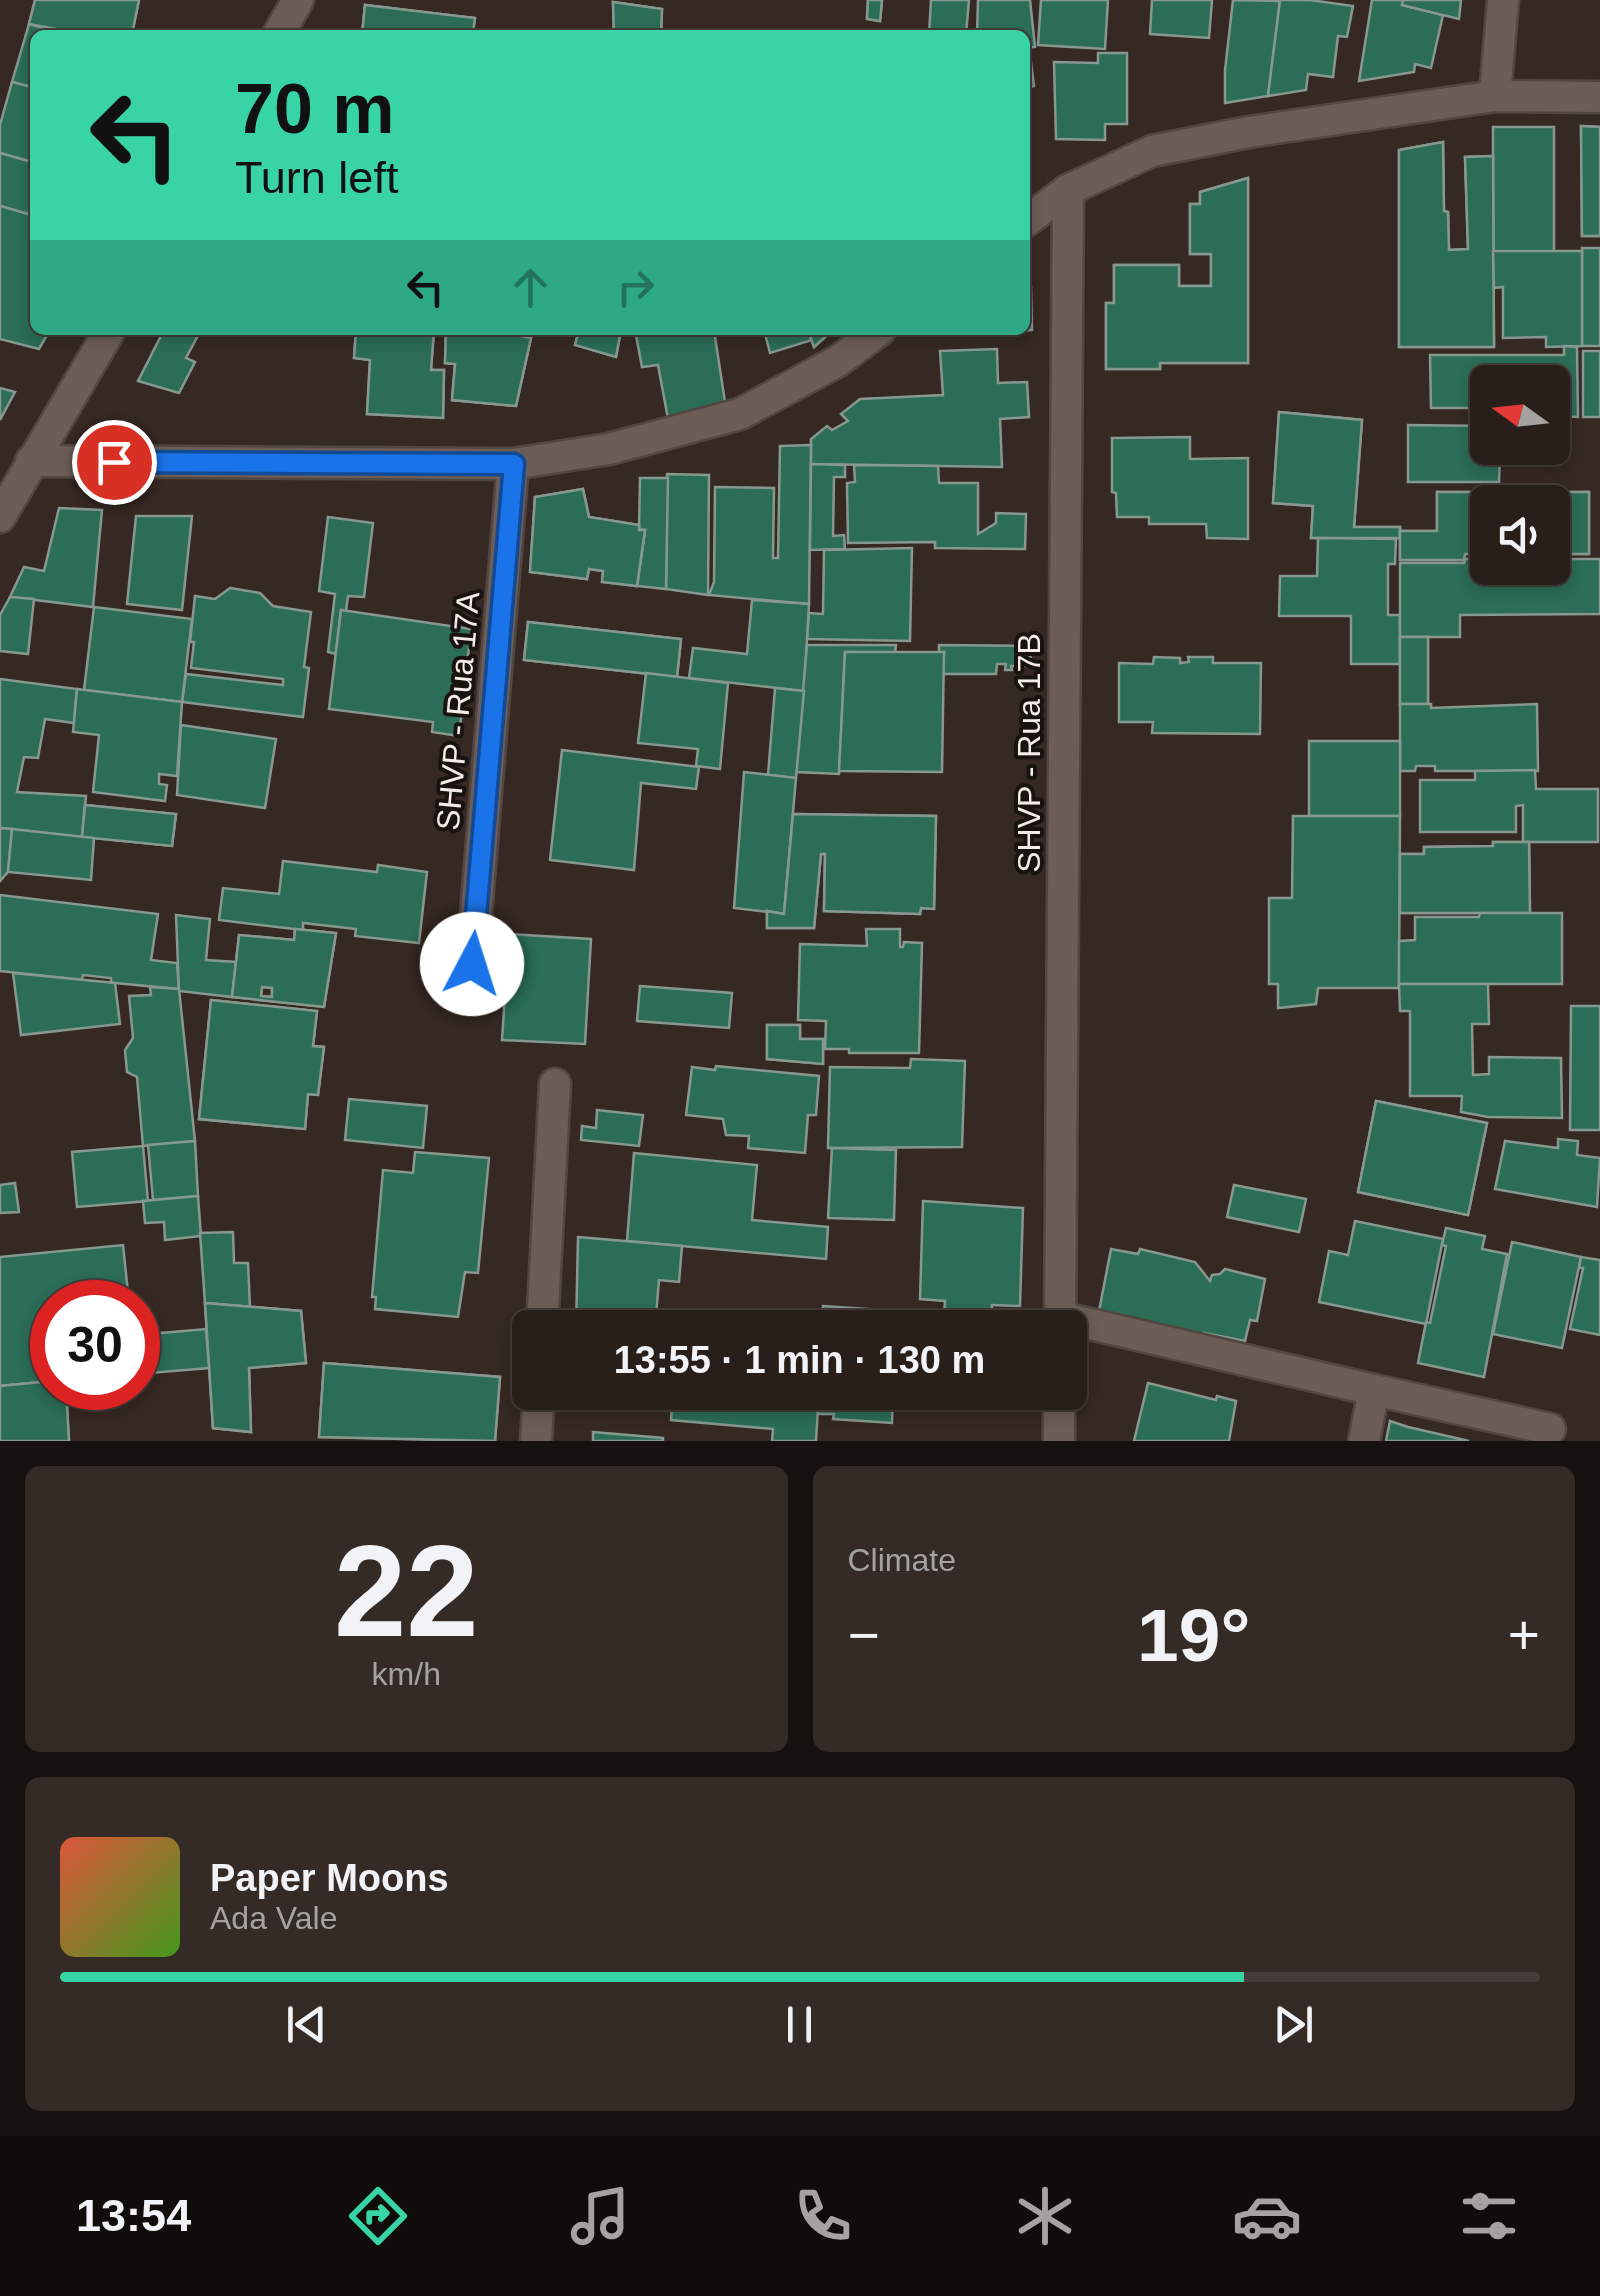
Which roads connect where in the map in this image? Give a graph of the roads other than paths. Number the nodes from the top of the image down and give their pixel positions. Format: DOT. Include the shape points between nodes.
graph roads {
  1 [pos="298,0"];
  2 [pos="1503,0"];
  3 [pos="281,30"];
  4 [pos="1495,96"];
  5 [pos="1600,96"];
  6 [pos="1068,190"];
  7 [pos="1030,218"];
  8 [pos="107,335"];
  9 [pos="873,335"];
  10 [pos="31,461"];
  11 [pos="514,464"];
  12 [pos="0,517"];
  13 [pos="472,964"];
  14 [pos="554,1084"];
  15 [pos="543,1310"];
  16 [pos="1060,1310"];
  17 [pos="1087,1328"];
  18 [pos="1374,1390"];
  19 [pos="538,1410"];
  20 [pos="1059,1410"];
  21 [pos="1550,1429"];
  22 [pos="536,1441"];
  23 [pos="1059,1441"];
  24 [pos="1364,1441"];
  1 -- 3 [label="street"];
  2 -- 4 [label="street"];
  4 -- 5 [label="street"];
  4 -- 6 [label="street" via="1152,151"];
  6 -- 7 [label="street"];
  6 -- 16 [label="street, SHVP - Rua 17B"];
  8 -- 10 [label="street"];
  9 -- 11 [label="street" via="740,414 609,449"];
  10 -- 11 [label="street"];
  10 -- 12 [label="street"];
  11 -- 13 [label="street, SHVP - Rua 17A"];
  14 -- 15 [label="street"];
  17 -- 18 [label="street, SHVP - Rua 17B"];
  18 -- 21 [label="street, SHVP - Rua 17B"];
  18 -- 24 [label="street"];
  19 -- 22 [label="street"];
  20 -- 23 [label="street"];
}
